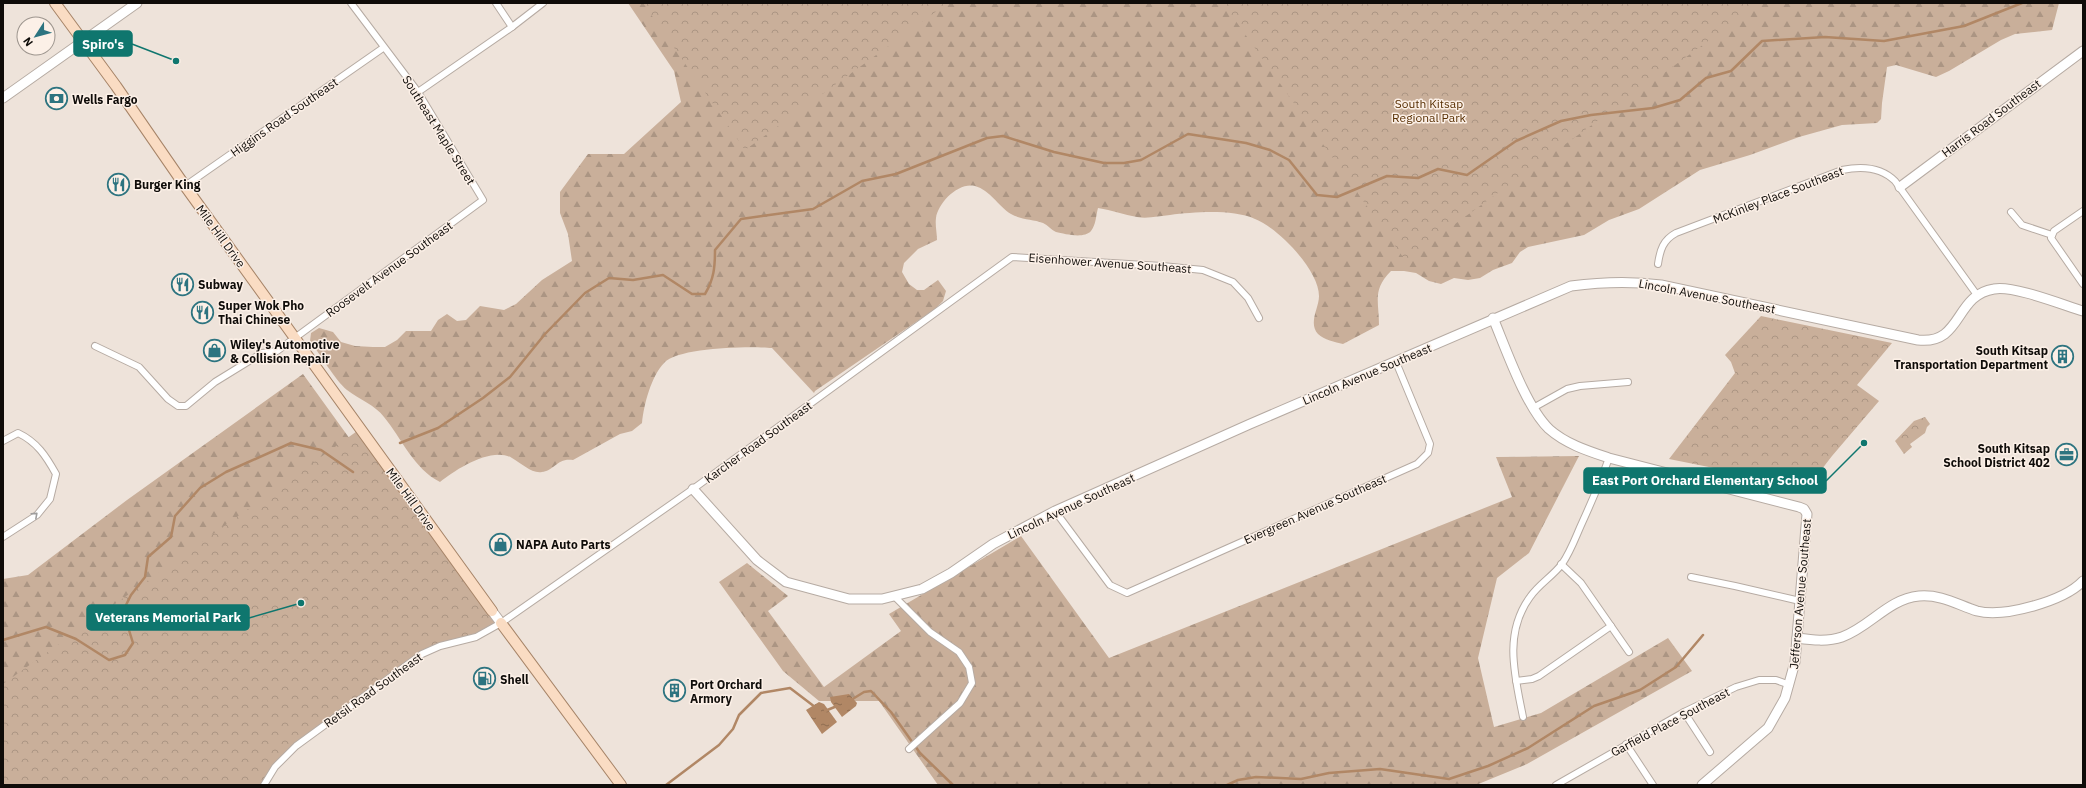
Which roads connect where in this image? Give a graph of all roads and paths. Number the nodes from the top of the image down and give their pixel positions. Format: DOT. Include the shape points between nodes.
graph roads {
  1 [pos="55,3"];
  2 [pos="137,3"];
  3 [pos="351,3"];
  4 [pos="496,3"];
  5 [pos="543,3"];
  6 [pos="512,27"];
  7 [pos="84,42"];
  8 [pos="383,48"];
  9 [pos="2083,51"];
  10 [pos="418,92"];
  11 [pos="3,98"];
  12 [pos="185,186"];
  13 [pos="1900,187"];
  14 [pos="483,200"];
  15 [pos="2083,211"];
  16 [pos="2011,212"];
  17 [pos="2052,235"];
  18 [pos="1012,257"];
  19 [pos="1658,264"];
  20 [pos="2083,284"];
  21 [pos="1977,295"];
  22 [pos="2083,311"];
  23 [pos="1259,318"];
  24 [pos="1493,318"];
  25 [pos="294,338"];
  26 [pos="95,346"];
  27 [pos="1396,362"];
  28 [pos="1628,382"];
  29 [pos="1533,408"];
  30 [pos="3,441"];
  31 [pos="1609,458"];
  32 [pos="693,489"];
  33 [pos="1055,511"];
  34 [pos="3,537"];
  35 [pos="1561,564"];
  36 [pos="1691,577"];
  37 [pos="2083,581"];
  38 [pos="894,596"];
  39 [pos="1800,601"];
  40 [pos="492,611"];
  41 [pos="501,623"];
  42 [pos="1611,626"];
  43 [pos="1797,638"];
  44 [pos="1629,652"];
  45 [pos="1516,681"];
  46 [pos="1790,685"];
  47 [pos="1684,712"];
  48 [pos="1523,717"];
  49 [pos="1626,744"];
  50 [pos="910,749"];
  51 [pos="1710,752"];
  52 [pos="1567,778"];
  53 [pos="264,785"];
  54 [pos="621,785"];
  55 [pos="1556,785"];
  56 [pos="1571,785"];
  57 [pos="1653,785"];
  58 [pos="1702,785"];
  1 -- 7 [label="main road, Mile Hill Drive"];
  2 -- 7 [label="street"];
  3 -- 8 [label="street, Southeast Maple Street"];
  4 -- 6 [label="street"];
  5 -- 6 [label="street"];
  6 -- 10 [label="street"];
  7 -- 11 [label="street"];
  7 -- 12 [label="main road, Mile Hill Drive"];
  8 -- 10 [label="street, Southeast Maple Street"];
  8 -- 12 [label="street, Higgins Road Southeast"];
  9 -- 13 [label="street, Harris Road Southeast"];
  10 -- 14 [label="street, Southeast Maple Street"];
  12 -- 25 [label="main road, Mile Hill Drive"];
  13 -- 19 [label="street, McKinley Place Southeast" via="1884,172 1858,167 1842,170 1676,233 1662,246"];
  13 -- 21 [label="street, McKinley Place Southeast"];
  14 -- 25 [label="street, Roosevelt Avenue Southeast"];
  15 -- 17 [label="street"];
  16 -- 17 [label="street" via="2022,225"];
  17 -- 20 [label="street" via="2054,243"];
  18 -- 23 [label="street, Eisenhower Avenue Southeast" via="1204,270 1233,282 1248,298"];
  18 -- 32 [label="street, Karcher Road Southeast"];
  21 -- 22 [label="street, Lincoln Avenue Southeast" via="1996,288 2012,290"];
  21 -- 24 [label="street, Lincoln Avenue Southeast" via="1943,336 1931,342 1661,285 1636,282 1599,282 1571,286"];
  24 -- 27 [label="street, Lincoln Avenue Southeast"];
  24 -- 29 [label="street"];
  25 -- 26 [label="street, Roosevelt Avenue Southeast" via="277,351 262,353 215,382 186,406 178,406 168,399 139,367"];
  25 -- 40 [label="main road, Mile Hill Drive"];
  27 -- 33 [label="street, Lincoln Avenue Southeast"];
  27 -- 33 [label="street, Evergreen Avenue Southeast" via="1430,444 1428,453 1417,464 1127,593 1110,586"];
  28 -- 29 [label="street" via="1568,389"];
  29 -- 31 [label="street" via="1558,436 1577,447"];
  34 -- 30 [label="street, one-way" via="37,515 50,499 56,474 32,439 18,433"];
  31 -- 35 [label="street" via="1571,548"];
  31 -- 39 [label="street, Jefferson Avenue Southeast" via="1799,507 1806,511 1808,519"];
  32 -- 38 [label="street, Lincoln Avenue Southeast" via="757,560 786,582 849,599 882,599"];
  32 -- 41 [label="street, Karcher Road Southeast"];
  33 -- 38 [label="street, Lincoln Avenue Southeast" via="993,544 952,573 922,589"];
  35 -- 42 [label="street" via="1581,583"];
  35 -- 45 [label="street" via="1531,596 1517,623 1512,658"];
  36 -- 39 [label="street"];
  37 -- 43 [label="street" via="2061,595 2006,612 1979,611 1947,599 1917,596 1889,606 1842,637 1819,640"];
  38 -- 50 [label="street" via="930,632 959,652 969,666 972,683 960,703"];
  39 -- 43 [label="street, Jefferson Avenue Southeast"];
  40 -- 41 [label="street, Mile Hill Drive"];
  41 -- 53 [label="street, Retsil Road Southeast" via="476,637 431,649 422,654 296,746 275,767"];
  41 -- 54 [label="main road"];
  42 -- 44 [label="street"];
  42 -- 45 [label="street" via="1539,676"];
  43 -- 46 [label="street, Jefferson Avenue Southeast"];
  45 -- 48 [label="street"];
  46 -- 47 [label="street, Garfield Place Southeast" via="1776,680 1758,680 1736,687"];
  46 -- 58 [label="street, Jefferson Avenue Southeast" via="1768,728"];
  47 -- 49 [label="street, Garfield Place Southeast"];
  47 -- 51 [label="street"];
  49 -- 52 [label="street, Garfield Place Southeast"];
  49 -- 57 [label="street"];
  52 -- 55 [label="street, Garfield Place Southeast"];
  52 -- 56 [label="street"];
}
